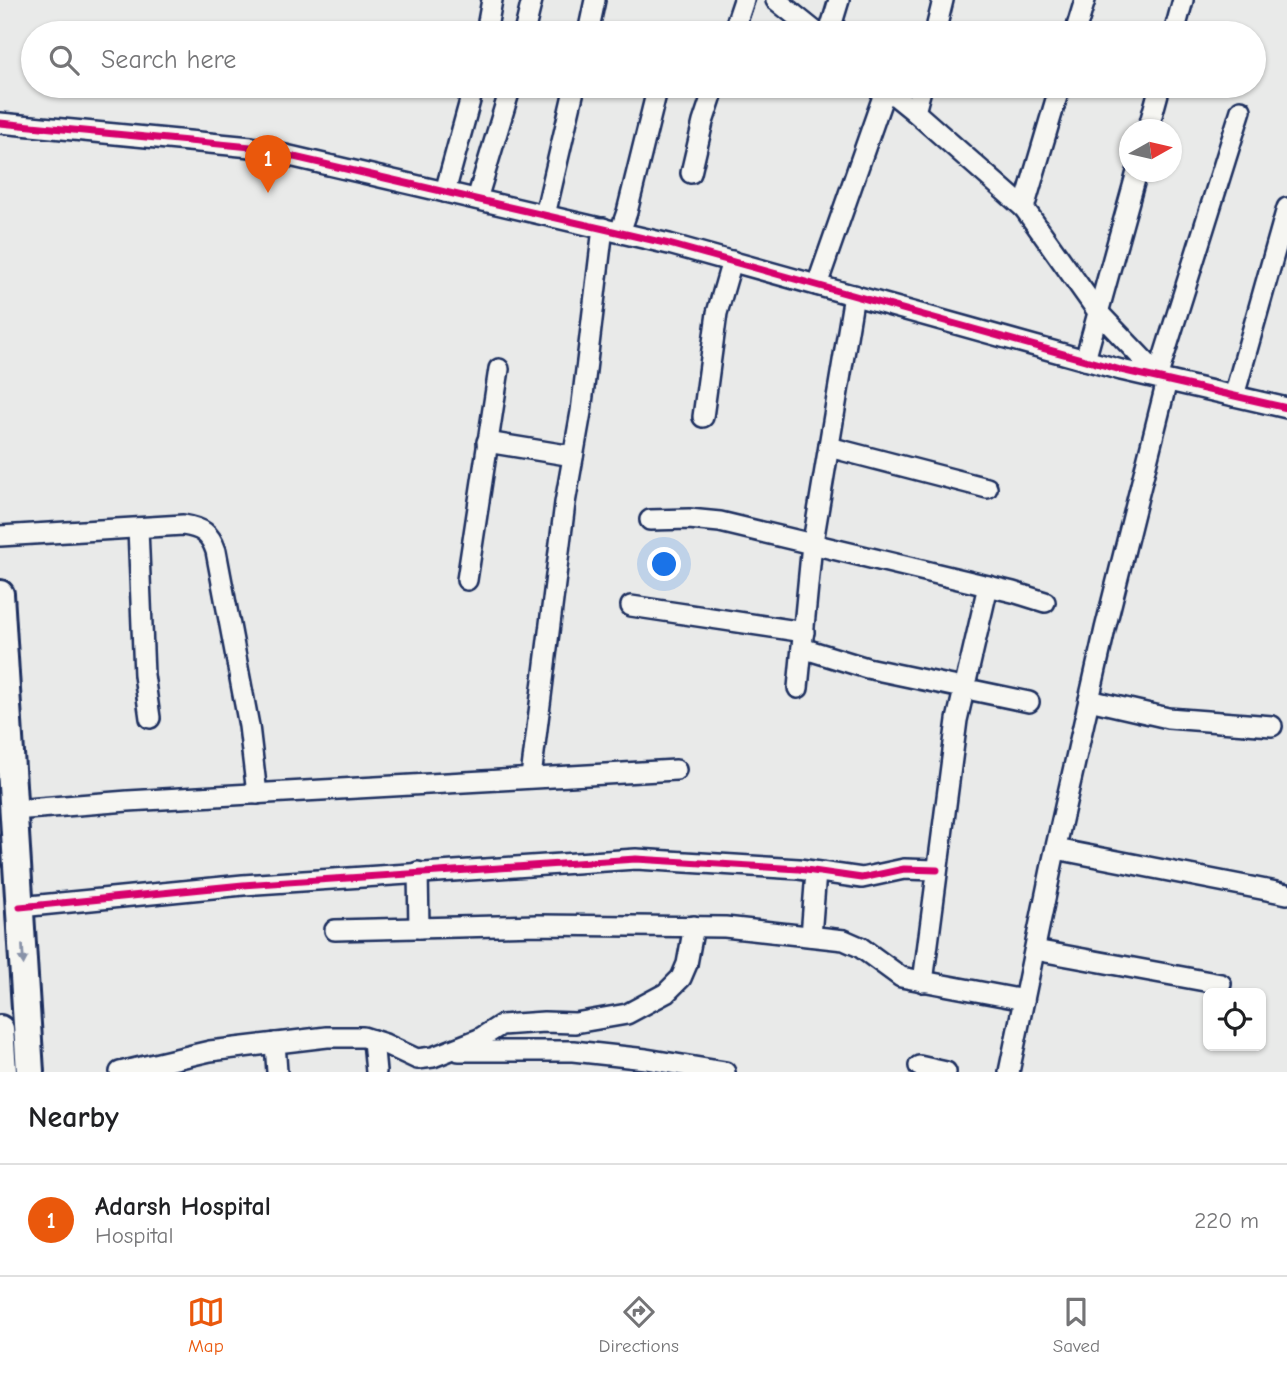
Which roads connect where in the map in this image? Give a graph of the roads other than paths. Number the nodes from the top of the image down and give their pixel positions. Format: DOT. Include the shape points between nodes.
graph roads {
  1 [pos="492,0"];
  2 [pos="531,0"];
  3 [pos="596,0"];
  4 [pos="744,0"];
  5 [pos="839,0"];
  6 [pos="943,0"];
  7 [pos="1085,0"];
  8 [pos="1183,0"];
  9 [pos="780,1"];
  10 [pos="488,21"];
  11 [pos="527,21"];
  12 [pos="591,21"];
  13 [pos="737,21"];
  14 [pos="803,21"];
  15 [pos="833,21"];
  16 [pos="938,21"];
  17 [pos="1079,21"];
  18 [pos="1177,21"];
  19 [pos="471,98"];
  20 [pos="507,98"];
  21 [pos="572,98"];
  22 [pos="655,98"];
  23 [pos="711,98"];
  24 [pos="880,98"];
  25 [pos="898,98"];
  26 [pos="919,98"];
  27 [pos="1056,98"];
  28 [pos="1157,98"];
  29 [pos="1241,110"];
  30 [pos="915,112"];
  31 [pos="1151,119"];
  32 [pos="0,123"];
  33 [pos="691,173"];
  34 [pos="1133,182"];
  35 [pos="445,192"];
  36 [pos="477,199"];
  37 [pos="1024,208"];
  38 [pos="1287,208"];
  39 [pos="545,215"];
  40 [pos="611,230"];
  41 [pos="732,261"];
  42 [pos="817,285"];
  43 [pos="854,295"];
  44 [pos="1098,312"];
  45 [pos="1085,360"];
  46 [pos="499,369"];
  47 [pos="1163,378"];
  48 [pos="1234,396"];
  49 [pos="1287,408"];
  50 [pos="703,417"];
  51 [pos="487,442"];
  52 [pos="829,447"];
  53 [pos="573,456"];
  54 [pos="987,488"];
  55 [pos="650,520"];
  56 [pos="138,528"];
  57 [pos="0,536"];
  58 [pos="813,543"];
  59 [pos="467,580"];
  60 [pos="988,586"];
  61 [pos="0,594"];
  62 [pos="1045,602"];
  63 [pos="631,606"];
  64 [pos="803,640"];
  65 [pos="799,688"];
  66 [pos="964,688"];
  67 [pos="1089,700"];
  68 [pos="1030,702"];
  69 [pos="150,718"];
  70 [pos="1272,726"];
  71 [pos="676,770"];
  72 [pos="531,777"];
  73 [pos="257,794"];
  74 [pos="15,810"];
  75 [pos="1056,849"];
  76 [pos="937,870"];
  77 [pos="816,872"];
  78 [pos="418,873"];
  79 [pos="1287,894"];
  80 [pos="20,907"];
  81 [pos="694,926"];
  82 [pos="419,928"];
  83 [pos="335,930"];
  84 [pos="811,936"];
  85 [pos="1034,950"];
  86 [pos="922,982"];
  87 [pos="1221,984"];
  88 [pos="1024,1000"];
  89 [pos="373,1040"];
  90 [pos="275,1043"];
  91 [pos="450,1051"];
  92 [pos="919,1066"];
  93 [pos="30,1072"];
  94 [pos="120,1072"];
  95 [pos="276,1072"];
  96 [pos="376,1072"];
  97 [pos="725,1072"];
  98 [pos="946,1072"];
  99 [pos="1010,1072"];
  1 -- 10 [label="street"];
  2 -- 11 [label="street"];
  3 -- 12 [label="street"];
  4 -- 13 [label="street"];
  5 -- 15 [label="street"];
  6 -- 16 [label="street"];
  7 -- 17 [label="street"];
  8 -- 18 [label="street"];
  9 -- 14 [label="street"];
  19 -- 35 [label="street"];
  20 -- 36 [label="street"];
  21 -- 39 [label="street"];
  22 -- 40 [label="street" via="627,212"];
  23 -- 33 [label="street"];
  24 -- 42 [label="street"];
  25 -- 30 [label="street"];
  26 -- 30 [label="street"];
  27 -- 37 [label="street"];
  28 -- 31 [label="street"];
  29 -- 47 [label="street"];
  30 -- 37 [label="street"];
  32 -- 35 [label="street" via="251,147"];
  34 -- 44 [label="street"];
  35 -- 36 [label="street"];
  36 -- 39 [label="street"];
  37 -- 44 [label="street"];
  38 -- 48 [label="street"];
  39 -- 40 [label="street"];
  40 -- 41 [label="street"];
  40 -- 53 [label="street"];
  41 -- 42 [label="street"];
  41 -- 50 [label="street" via="717,313"];
  42 -- 43 [label="street"];
  43 -- 45 [label="street"];
  43 -- 52 [label="street"];
  44 -- 45 [label="street"];
  44 -- 47 [label="street"];
  45 -- 47 [label="street"];
  46 -- 51 [label="street"];
  47 -- 48 [label="street"];
  47 -- 67 [label="street"];
  48 -- 49 [label="street"];
  51 -- 53 [label="street"];
  51 -- 59 [label="street"];
  52 -- 54 [label="street"];
  52 -- 58 [label="street"];
  53 -- 72 [label="street"];
  55 -- 58 [label="street" via="720,522"];
  56 -- 57 [label="street"];
  56 -- 69 [label="street"];
  56 -- 73 [label="street" via="183,525 211,536 249,726"];
  58 -- 60 [label="street"];
  58 -- 64 [label="street"];
  60 -- 62 [label="street"];
  60 -- 66 [label="street"];
  61 -- 74 [label="main road"];
  63 -- 64 [label="street"];
  64 -- 65 [label="street"];
  64 -- 66 [label="street" via="867,668"];
  66 -- 68 [label="street"];
  66 -- 76 [label="street"];
  67 -- 70 [label="street" via="1168,718"];
  67 -- 75 [label="street"];
  71 -- 72 [label="street"];
  72 -- 73 [label="street"];
  73 -- 74 [label="street"];
  74 -- 80 [label="main road"];
  75 -- 79 [label="street"];
  75 -- 85 [label="street"];
  76 -- 77 [label="street" via="904,869 862,878"];
  76 -- 86 [label="street"];
  77 -- 78 [label="street" via="636,859"];
  77 -- 84 [label="street"];
  78 -- 80 [label="street"];
  78 -- 82 [label="street"];
  80 -- 93 [label="main road, one-way"];
  81 -- 82 [label="street"];
  81 -- 84 [label="street"];
  81 -- 91 [label="street" via="681,978 666,993 627,1014 575,1023 501,1025"];
  82 -- 83 [label="street"];
  84 -- 86 [label="street" via="844,940 901,976"];
  85 -- 87 [label="street"];
  85 -- 88 [label="street"];
  86 -- 88 [label="street"];
  88 -- 99 [label="street"];
  89 -- 90 [label="street" via="327,1037"];
  89 -- 91 [label="street" via="417,1059"];
  89 -- 96 [label="street"];
  90 -- 94 [label="street" via="210,1051"];
  90 -- 95 [label="street"];
  91 -- 97 [label="street" via="573,1051"];
  92 -- 98 [label="street"];
}
